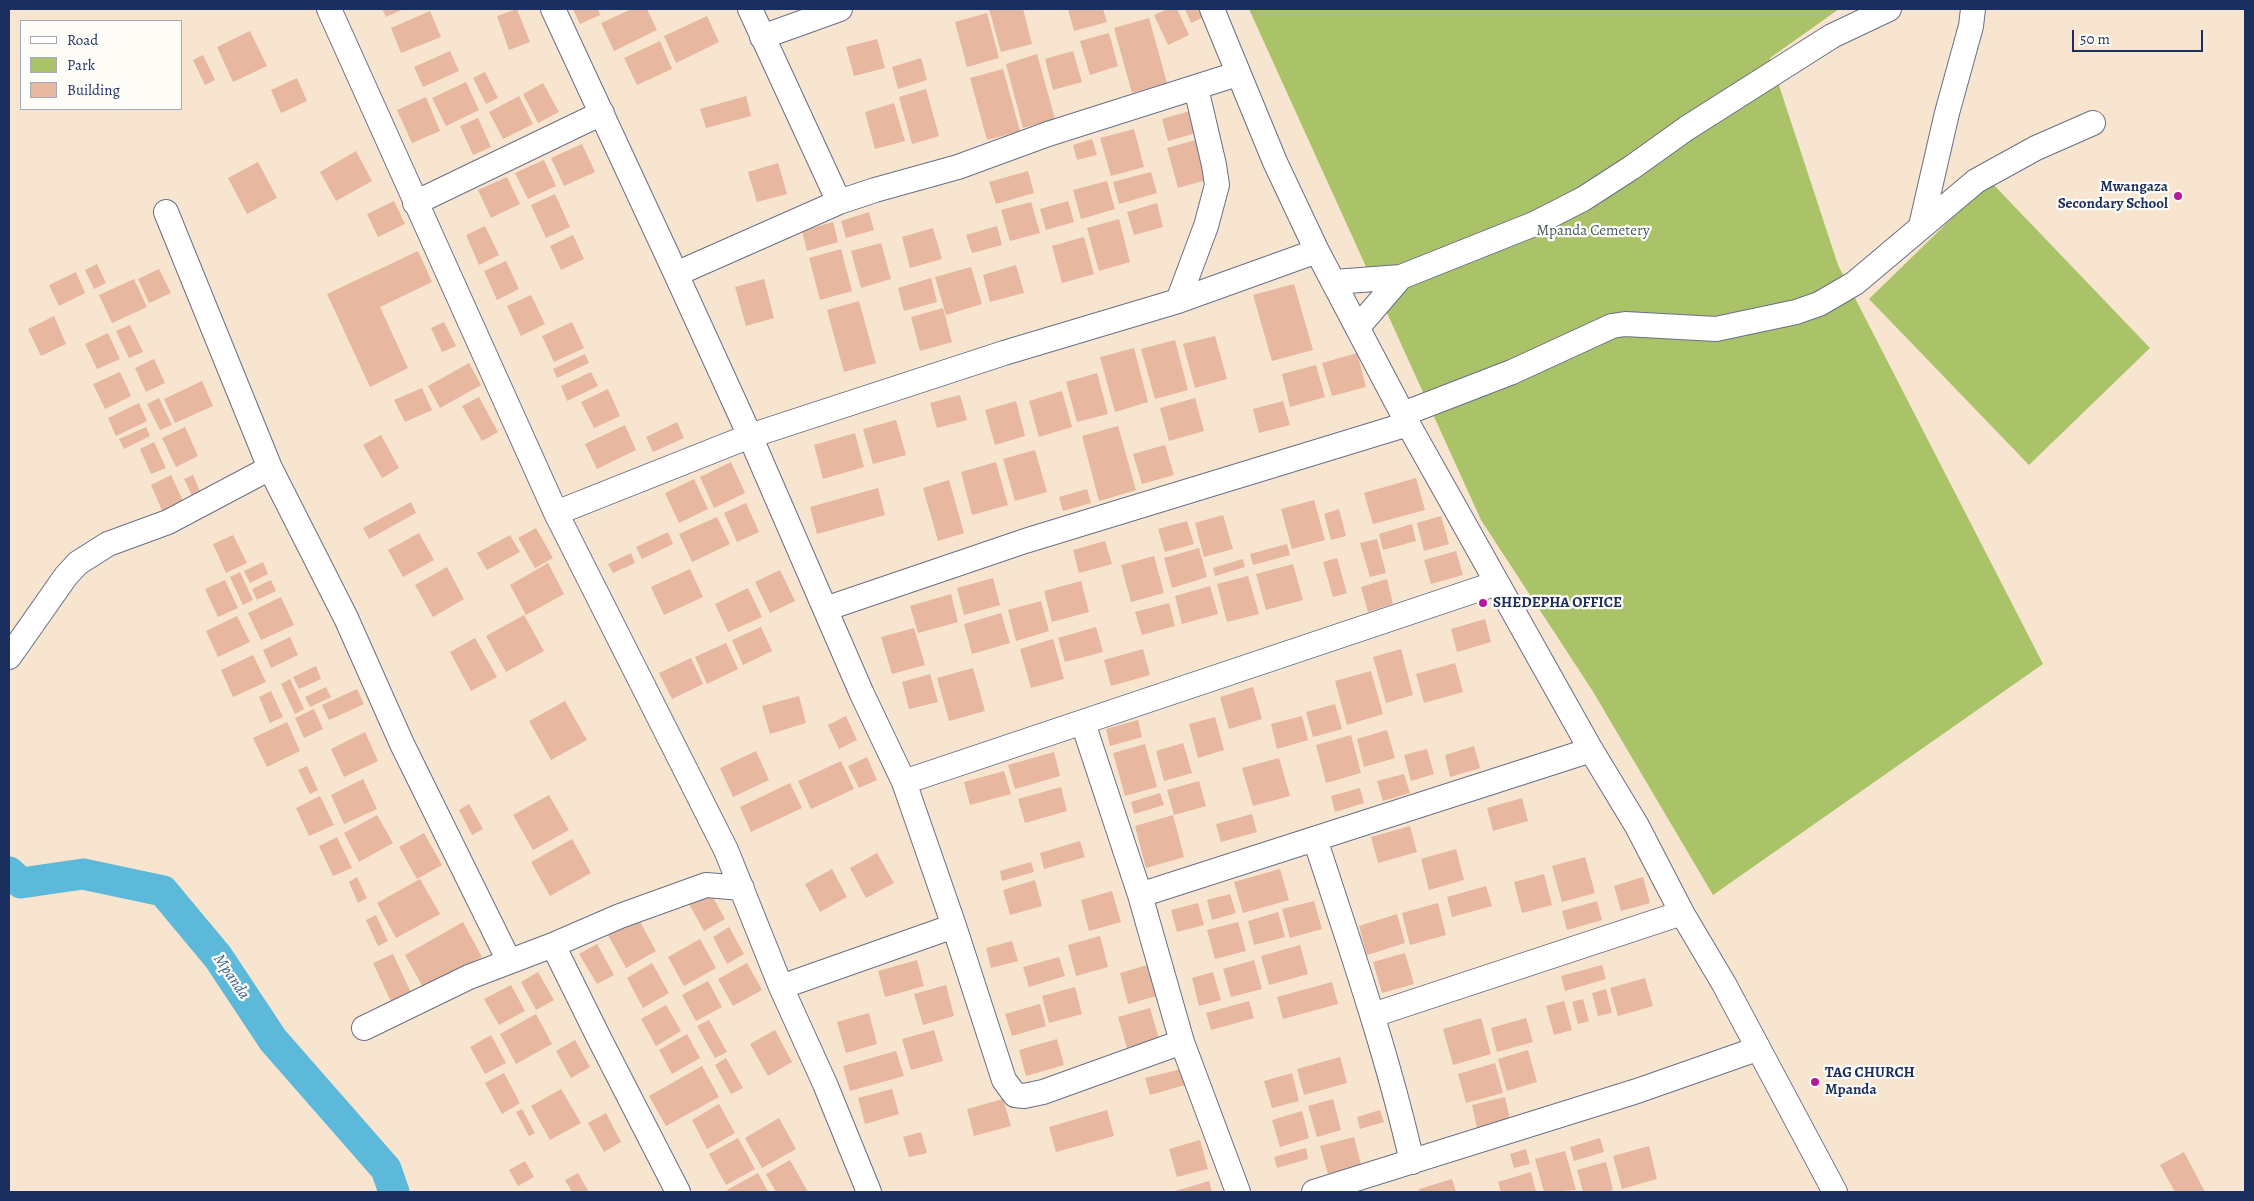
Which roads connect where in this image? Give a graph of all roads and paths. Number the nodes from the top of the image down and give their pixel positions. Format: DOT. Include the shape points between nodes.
graph roads {
  1 [pos="329,9"];
  2 [pos="553,9"];
  3 [pos="750,9"];
  4 [pos="840,9"];
  5 [pos="1212,9"];
  6 [pos="1889,9"];
  7 [pos="1974,9"];
  8 [pos="762,37"];
  9 [pos="1237,74"];
  10 [pos="1196,88"];
  11 [pos="602,113"];
  12 [pos="2093,123"];
  13 [pos="839,202"];
  14 [pos="415,203"];
  15 [pos="166,212"];
  16 [pos="1921,226"];
  17 [pos="1317,251"];
  18 [pos="676,274"];
  19 [pos="1401,277"];
  20 [pos="1334,282"];
  21 [pos="1178,300"];
  22 [pos="1358,327"];
  23 [pos="1406,419"];
  24 [pos="750,436"];
  25 [pos="270,468"];
  26 [pos="556,513"];
  27 [pos="1497,583"];
  28 [pos="825,609"];
  29 [pos="9,658"];
  30 [pos="1083,723"];
  31 [pos="1591,750"];
  32 [pos="904,782"];
  33 [pos="1315,839"];
  34 [pos="726,850"];
  35 [pos="706,885"];
  36 [pos="742,888"];
  37 [pos="1140,895"];
  38 [pos="1682,913"];
  39 [pos="954,926"];
  40 [pos="554,945"];
  41 [pos="509,961"];
  42 [pos="781,987"];
  43 [pos="1373,1015"];
  44 [pos="364,1028"];
  45 [pos="1182,1042"];
  46 [pos="1757,1049"];
  47 [pos="1412,1162"];
  48 [pos="678,1192"];
  49 [pos="869,1192"];
  50 [pos="1238,1192"];
  51 [pos="1314,1192"];
  52 [pos="1835,1192"];
  1 -- 14 [label="street"];
  2 -- 11 [label="street"];
  3 -- 8 [label="street"];
  4 -- 8 [label="street"];
  5 -- 9 [label="street"];
  6 -- 19 [label="street" via="1832,36 1791,61 1583,198 1534,224"];
  7 -- 16 [label="street" via="1946,113"];
  8 -- 13 [label="street"];
  9 -- 10 [label="street"];
  9 -- 17 [label="street"];
  10 -- 13 [label="street" via="1048,134 958,167"];
  10 -- 21 [label="street" via="1217,185 1206,226"];
  11 -- 14 [label="street"];
  11 -- 18 [label="street"];
  12 -- 16 [label="street" via="2036,148 1976,181"];
  13 -- 18 [label="street"];
  14 -- 26 [label="street"];
  15 -- 25 [label="street"];
  16 -- 23 [label="street" via="1855,283 1830,299 1796,312 1716,329 1612,326"];
  17 -- 20 [label="street"];
  17 -- 21 [label="street"];
  18 -- 24 [label="street"];
  19 -- 20 [label="street"];
  19 -- 22 [label="street"];
  20 -- 22 [label="street"];
  21 -- 24 [label="street"];
  22 -- 23 [label="street"];
  23 -- 27 [label="street"];
  23 -- 28 [label="street"];
  24 -- 26 [label="street"];
  24 -- 28 [label="street"];
  25 -- 29 [label="street" via="168,522 108,544 78,563"];
  25 -- 41 [label="street" via="346,618 402,744"];
  26 -- 34 [label="street"];
  27 -- 30 [label="street"];
  27 -- 31 [label="street"];
  28 -- 32 [label="street"];
  30 -- 32 [label="street"];
  30 -- 37 [label="street"];
  31 -- 33 [label="street"];
  31 -- 38 [label="street" via="1637,826"];
  32 -- 39 [label="street"];
  33 -- 37 [label="street"];
  33 -- 43 [label="street"];
  34 -- 35 [label="street"];
  34 -- 36 [label="street"];
  35 -- 36 [label="street"];
  35 -- 40 [label="street" via="620,916"];
  36 -- 42 [label="street"];
  37 -- 45 [label="street"];
  38 -- 43 [label="street"];
  38 -- 46 [label="street"];
  39 -- 42 [label="street"];
  39 -- 45 [label="street" via="997,1066 1008,1088 1016,1095 1043,1092"];
  40 -- 41 [label="street"];
  40 -- 48 [label="street"];
  41 -- 44 [label="street"];
  42 -- 49 [label="street"];
  43 -- 47 [label="street" via="1398,1097"];
  45 -- 50 [label="street"];
  46 -- 47 [label="street" via="1637,1092"];
  46 -- 52 [label="street"];
  47 -- 51 [label="street"];
}
